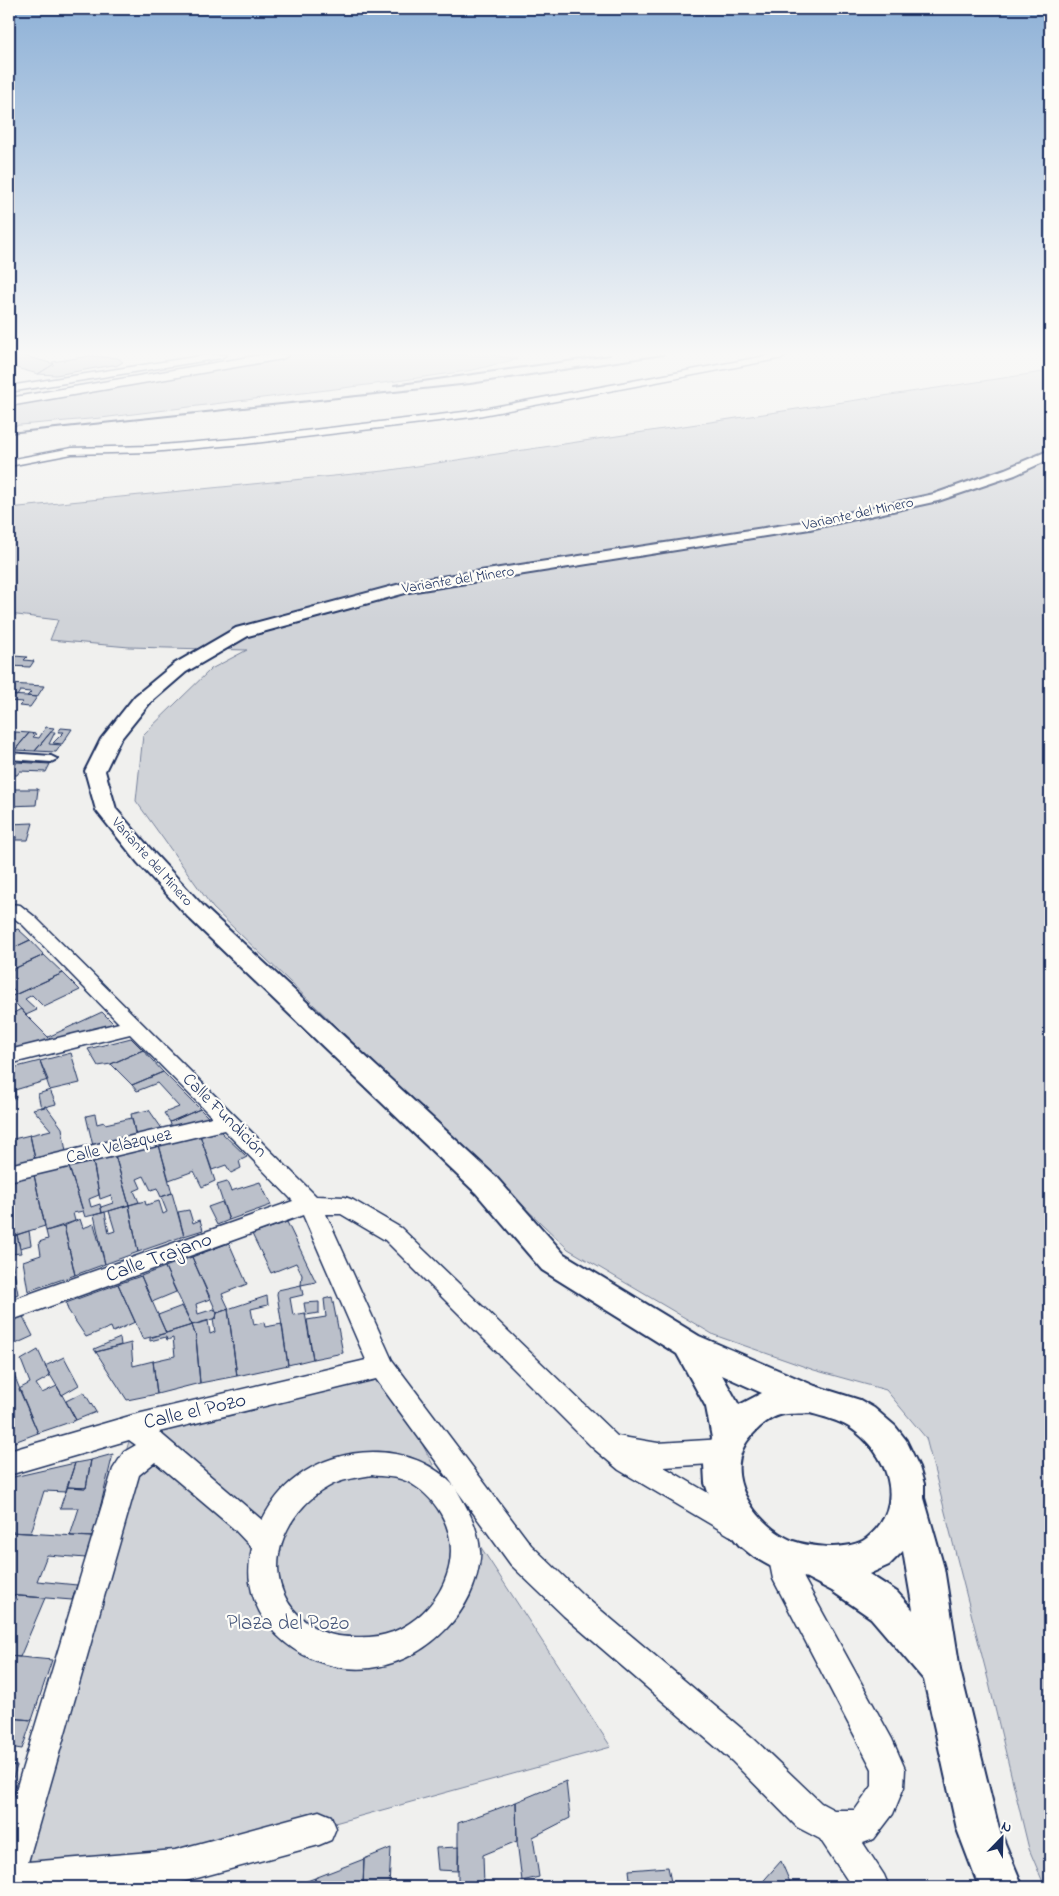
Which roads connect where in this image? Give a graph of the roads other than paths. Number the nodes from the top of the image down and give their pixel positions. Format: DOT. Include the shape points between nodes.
graph roads {
  1 [pos="216,443"];
  2 [pos="16,450"];
  3 [pos="72,451"];
  4 [pos="1050,454"];
  5 [pos="9,463"];
  6 [pos="9,756"];
  7 [pos="51,759"];
  8 [pos="9,908"];
  9 [pos="134,1026"];
  10 [pos="9,1057"];
  11 [pos="229,1121"];
  12 [pos="9,1173"];
  13 [pos="310,1204"];
  14 [pos="9,1311"];
  15 [pos="688,1345"];
  16 [pos="382,1367"];
  17 [pos="810,1399"];
  18 [pos="133,1427"];
  19 [pos="602,1440"];
  20 [pos="726,1444"];
  21 [pos="156,1446"];
  22 [pos="442,1450"];
  23 [pos="9,1462"];
  24 [pos="435,1484"];
  25 [pos="908,1500"];
  26 [pos="460,1515"];
  27 [pos="499,1527"];
  28 [pos="753,1535"];
  29 [pos="266,1543"];
  30 [pos="799,1559"];
  31 [pos="941,1670"];
  32 [pos="832,1827"];
  33 [pos="319,1828"];
  34 [pos="9,1868"];
  35 [pos="9,1881"];
  36 [pos="872,1887"];
  37 [pos="1001,1887"];
  1 -- 3 [label="street"];
  2 -- 3 [label="street"];
  3 -- 5 [label="street"];
  4 -- 15 [label="street, Variante del Minero" via="938,497 810,525 408,587 242,632 180,668 142,700 110,739 95,771 106,810 196,912 486,1185 553,1262"];
  6 -- 7 [label="street"];
  8 -- 9 [label="street, Calle Fundición" via="29,921"];
  9 -- 10 [label="street"];
  9 -- 11 [label="street, Calle Fundición"];
  11 -- 12 [label="street, Calle Velázquez"];
  11 -- 13 [label="street, Calle Fundición"];
  13 -- 14 [label="street, Calle Trajano"];
  13 -- 16 [label="street, Calle Fundición"];
  13 -- 19 [label="street" via="345,1206 394,1234"];
  15 -- 17 [label="street, Variante del Minero"];
  15 -- 20 [label="street" via="722,1405"];
  16 -- 18 [label="street, Calle el Pozo"];
  16 -- 22 [label="street, Calle Fundición"];
  17 -- 20 [label="street" via="777,1402 749,1415"];
  17 -- 25 [label="street" via="840,1407 868,1422 891,1444 904,1471"];
  18 -- 21 [label="street"];
  18 -- 23 [label="street, Calle el Pozo"];
  19 -- 20 [label="street" via="636,1454 686,1455"];
  19 -- 28 [label="street" via="628,1461"];
  20 -- 28 [label="street" via="721,1472 725,1494 736,1515"];
  21 -- 29 [label="street" via="243,1519"];
  21 -- 34 [label="street" via="126,1469"];
  22 -- 24 [label="street"];
  22 -- 27 [label="street, Calle Fundición"];
  24 -- 26 [label="street"];
  24 -- 29 [label="street" via="406,1468 372,1463 337,1469 306,1486 281,1511"];
  25 -- 30 [label="street" via="900,1528 880,1550 850,1563"];
  25 -- 31 [label="street" via="926,1568"];
  26 -- 27 [label="street"];
  26 -- 29 [label="street" via="467,1545 464,1577 448,1608 423,1633 391,1649 355,1655 320,1648 291,1631 269,1598 263,1575"];
  27 -- 32 [label="street, Calle Fundición" via="521,1555 574,1606 743,1750 809,1815"];
  28 -- 30 [label="street"];
  30 -- 31 [label="street" via="845,1579 884,1605"];
  30 -- 32 [label="street" via="788,1579 881,1750 890,1774 877,1811 862,1827"];
  31 -- 37 [label="street" via="978,1829"];
  32 -- 36 [label="street"];
  33 -- 35 [label="street" via="174,1867"];
}
